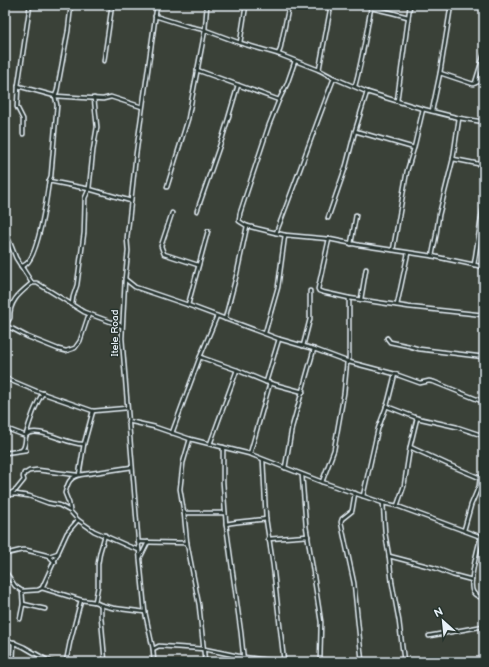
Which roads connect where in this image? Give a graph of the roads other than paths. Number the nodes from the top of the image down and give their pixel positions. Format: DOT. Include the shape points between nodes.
graph roads {
  1 [pos="30,5"];
  2 [pos="71,5"];
  3 [pos="112,5"];
  4 [pos="156,5"];
  5 [pos="207,5"];
  6 [pos="246,5"];
  7 [pos="289,5"];
  8 [pos="329,5"];
  9 [pos="368,5"];
  10 [pos="410,5"];
  11 [pos="451,5"];
  12 [pos="371,8"];
  13 [pos="155,16"];
  14 [pos="408,17"];
  15 [pos="205,30"];
  16 [pos="240,43"];
  17 [pos="278,54"];
  18 [pos="484,54"];
  19 [pos="104,61"];
  20 [pos="295,61"];
  21 [pos="197,70"];
  22 [pos="319,70"];
  23 [pos="440,73"];
  24 [pos="334,78"];
  25 [pos="484,82"];
  26 [pos="475,83"];
  27 [pos="238,85"];
  28 [pos="18,86"];
  29 [pos="354,86"];
  30 [pos="367,92"];
  31 [pos="56,96"];
  32 [pos="94,98"];
  33 [pos="279,100"];
  34 [pos="397,100"];
  35 [pos="142,107"];
  36 [pos="423,109"];
  37 [pos="432,111"];
  38 [pos="459,118"];
  39 [pos="484,122"];
  40 [pos="355,131"];
  41 [pos="23,134"];
  42 [pos="414,148"];
  43 [pos="453,159"];
  44 [pos="484,165"];
  45 [pos="49,181"];
  46 [pos="168,187"];
  47 [pos="89,189"];
  48 [pos="484,200"];
  49 [pos="131,201"];
  50 [pos="196,211"];
  51 [pos="172,213"];
  52 [pos="356,215"];
  53 [pos="328,218"];
  54 [pos="247,226"];
  55 [pos="5,230"];
  56 [pos="208,231"];
  57 [pos="276,233"];
  58 [pos="285,235"];
  59 [pos="329,239"];
  60 [pos="350,244"];
  61 [pos="393,250"];
  62 [pos="408,253"];
  63 [pos="432,256"];
  64 [pos="198,265"];
  65 [pos="474,265"];
  66 [pos="20,266"];
  67 [pos="484,267"];
  68 [pos="366,269"];
  69 [pos="125,279"];
  70 [pos="32,283"];
  71 [pos="310,291"];
  72 [pos="349,298"];
  73 [pos="360,299"];
  74 [pos="5,304"];
  75 [pos="72,304"];
  76 [pos="188,305"];
  77 [pos="397,305"];
  78 [pos="10,310"];
  79 [pos="89,314"];
  80 [pos="484,315"];
  81 [pos="217,316"];
  82 [pos="225,319"];
  83 [pos="5,326"];
  84 [pos="122,326"];
  85 [pos="265,333"];
  86 [pos="387,338"];
  87 [pos="279,339"];
  88 [pos="303,346"];
  89 [pos="314,349"];
  90 [pos="200,357"];
  91 [pos="484,357"];
  92 [pos="348,362"];
  93 [pos="237,370"];
  94 [pos="395,374"];
  95 [pos="5,378"];
  96 [pos="268,382"];
  97 [pos="36,391"];
  98 [pos="303,392"];
  99 [pos="43,393"];
  100 [pos="39,400"];
  101 [pos="484,402"];
  102 [pos="386,406"];
  103 [pos="127,408"];
  104 [pos="93,411"];
  105 [pos="417,418"];
  106 [pos="128,421"];
  107 [pos="5,428"];
  108 [pos="484,432"];
  109 [pos="172,433"];
  110 [pos="482,435"];
  111 [pos="26,436"];
  112 [pos="190,439"];
  113 [pos="84,444"];
  114 [pos="210,444"];
  115 [pos="223,447"];
  116 [pos="410,447"];
  117 [pos="22,450"];
  118 [pos="26,450"];
  119 [pos="5,453"];
  120 [pos="250,454"];
  121 [pos="262,459"];
  122 [pos="132,467"];
  123 [pos="285,468"];
  124 [pos="80,475"];
  125 [pos="302,475"];
  126 [pos="480,478"];
  127 [pos="484,481"];
  128 [pos="322,482"];
  129 [pos="355,493"];
  130 [pos="7,494"];
  131 [pos="363,496"];
  132 [pos="383,503"];
  133 [pos="397,506"];
  134 [pos="70,511"];
  135 [pos="184,513"];
  136 [pos="226,513"];
  137 [pos="266,519"];
  138 [pos="78,520"];
  139 [pos="226,524"];
  140 [pos="464,530"];
  141 [pos="105,535"];
  142 [pos="308,536"];
  143 [pos="480,536"];
  144 [pos="268,538"];
  145 [pos="484,538"];
  146 [pos="138,542"];
  147 [pos="148,542"];
  148 [pos="187,543"];
  149 [pos="139,550"];
  150 [pos="58,553"];
  151 [pos="5,554"];
  152 [pos="49,556"];
  153 [pos="389,556"];
  154 [pos="140,558"];
  155 [pos="55,562"];
  156 [pos="7,574"];
  157 [pos="472,580"];
  158 [pos="42,588"];
  159 [pos="22,591"];
  160 [pos="484,598"];
  161 [pos="81,600"];
  162 [pos="95,602"];
  163 [pos="23,604"];
  164 [pos="101,605"];
  165 [pos="45,609"];
  166 [pos="146,612"];
  167 [pos="20,619"];
  168 [pos="484,626"];
  169 [pos="429,636"];
  170 [pos="5,639"];
  171 [pos="14,642"];
  172 [pos="152,645"];
  173 [pos="159,646"];
  174 [pos="152,649"];
  175 [pos="204,649"];
  176 [pos="243,657"];
  177 [pos="13,662"];
  178 [pos="52,662"];
  179 [pos="66,662"];
  180 [pos="105,662"];
  181 [pos="154,662"];
  182 [pos="205,662"];
  183 [pos="244,662"];
  184 [pos="283,662"];
  185 [pos="320,662"];
  186 [pos="362,662"];
  187 [pos="404,662"];
  1 -- 28 [label="street"];
  2 -- 31 [label="street"];
  3 -- 19 [label="street"];
  4 -- 13 [label="street, Itele Road"];
  5 -- 15 [label="street"];
  6 -- 16 [label="street"];
  7 -- 17 [label="street"];
  8 -- 22 [label="street"];
  9 -- 12 [label="street"];
  10 -- 14 [label="street"];
  11 -- 23 [label="street"];
  12 -- 14 [label="street"];
  12 -- 29 [label="street" via="364,50"];
  13 -- 15 [label="street"];
  13 -- 35 [label="street, Itele Road"];
  14 -- 34 [label="street"];
  15 -- 16 [label="street"];
  15 -- 21 [label="street"];
  16 -- 17 [label="street"];
  17 -- 20 [label="street"];
  18 -- 26 [label="street"];
  20 -- 22 [label="street"];
  20 -- 33 [label="street"];
  21 -- 27 [label="street"];
  21 -- 46 [label="street" via="188,119"];
  22 -- 24 [label="street"];
  23 -- 26 [label="street"];
  23 -- 37 [label="street"];
  24 -- 29 [label="street"];
  24 -- 57 [label="street"];
  25 -- 26 [label="street"];
  27 -- 33 [label="street"];
  27 -- 50 [label="street" via="224,136"];
  28 -- 31 [label="street"];
  28 -- 41 [label="street" via="17,107 23,119"];
  29 -- 30 [label="street"];
  30 -- 34 [label="street"];
  30 -- 40 [label="street"];
  31 -- 32 [label="street"];
  31 -- 45 [label="street"];
  32 -- 35 [label="street" via="111,97"];
  32 -- 47 [label="street" via="97,127"];
  33 -- 54 [label="street" via="240,213 239,221"];
  34 -- 36 [label="street"];
  35 -- 49 [label="street, Itele Road"];
  36 -- 37 [label="street"];
  36 -- 42 [label="street"];
  37 -- 38 [label="street"];
  38 -- 39 [label="street"];
  38 -- 43 [label="street"];
  40 -- 42 [label="street"];
  40 -- 53 [label="street"];
  42 -- 61 [label="street" via="407,170"];
  43 -- 44 [label="street"];
  43 -- 63 [label="street"];
  45 -- 47 [label="street"];
  45 -- 66 [label="street" via="36,247 28,264"];
  47 -- 49 [label="street"];
  47 -- 75 [label="street" via="77,285"];
  48 -- 65 [label="street"];
  49 -- 69 [label="street, Itele Road"];
  51 -- 64 [label="street" via="161,246 164,254"];
  52 -- 60 [label="street"];
  54 -- 57 [label="street"];
  54 -- 82 [label="street"];
  55 -- 66 [label="street"];
  56 -- 64 [label="street"];
  57 -- 58 [label="street"];
  58 -- 59 [label="street"];
  58 -- 85 [label="street" via="278,287"];
  59 -- 60 [label="street"];
  59 -- 72 [label="street" via="318,289"];
  60 -- 61 [label="street"];
  61 -- 62 [label="street"];
  62 -- 63 [label="street"];
  62 -- 77 [label="street"];
  63 -- 65 [label="street"];
  64 -- 76 [label="street"];
  65 -- 67 [label="street"];
  66 -- 70 [label="street"];
  68 -- 73 [label="street"];
  69 -- 76 [label="street" via="135,287"];
  69 -- 84 [label="street, Itele Road"];
  70 -- 75 [label="street" via="37,283"];
  70 -- 78 [label="street" via="16,297"];
  71 -- 88 [label="street" via="310,319"];
  72 -- 73 [label="street"];
  72 -- 92 [label="street"];
  73 -- 77 [label="street"];
  74 -- 78 [label="street"];
  75 -- 79 [label="street"];
  76 -- 81 [label="street"];
  77 -- 80 [label="street"];
  78 -- 83 [label="street" via="10,318"];
  79 -- 83 [label="street" via="80,342 75,348 66,351"];
  79 -- 84 [label="street"];
  81 -- 82 [label="street"];
  81 -- 90 [label="street"];
  82 -- 85 [label="street"];
  84 -- 103 [label="street, Itele Road"];
  85 -- 87 [label="street"];
  86 -- 91 [label="street" via="390,342 419,349"];
  87 -- 88 [label="street"];
  87 -- 96 [label="street"];
  88 -- 89 [label="street"];
  89 -- 92 [label="street"];
  89 -- 98 [label="street"];
  90 -- 93 [label="street"];
  90 -- 109 [label="street"];
  92 -- 94 [label="street"];
  92 -- 128 [label="street" via="336,442"];
  93 -- 96 [label="street"];
  93 -- 114 [label="street"];
  94 -- 101 [label="street" via="420,383 429,381 441,384"];
  94 -- 102 [label="street"];
  95 -- 97 [label="street"];
  96 -- 98 [label="street"];
  96 -- 120 [label="street"];
  97 -- 99 [label="street"];
  97 -- 100 [label="street"];
  98 -- 123 [label="street" via="292,427"];
  99 -- 100 [label="street"];
  99 -- 104 [label="street"];
  100 -- 111 [label="street"];
  102 -- 105 [label="street"];
  102 -- 131 [label="street" via="378,429"];
  103 -- 104 [label="street"];
  103 -- 106 [label="street, Itele Road"];
  104 -- 113 [label="street"];
  105 -- 110 [label="street"];
  105 -- 116 [label="street"];
  106 -- 109 [label="street"];
  106 -- 122 [label="street, Itele Road"];
  107 -- 111 [label="street"];
  108 -- 110 [label="street"];
  109 -- 112 [label="street"];
  111 -- 113 [label="street" via="35,432"];
  111 -- 117 [label="street" via="25,448"];
  112 -- 114 [label="street"];
  112 -- 135 [label="street" via="183,463 180,489"];
  113 -- 124 [label="street"];
  114 -- 115 [label="street"];
  115 -- 120 [label="street"];
  115 -- 136 [label="street" via="222,482"];
  116 -- 126 [label="street"];
  116 -- 133 [label="street" via="404,486"];
  117 -- 118 [label="street"];
  117 -- 119 [label="street"];
  120 -- 121 [label="street"];
  121 -- 123 [label="street"];
  121 -- 137 [label="street"];
  122 -- 124 [label="street"];
  122 -- 146 [label="street, Itele Road"];
  123 -- 125 [label="street"];
  124 -- 130 [label="street" via="29,471 24,473 24,480 16,490"];
  124 -- 134 [label="street" via="70,480 67,485 65,493"];
  125 -- 128 [label="street"];
  125 -- 142 [label="street"];
  126 -- 127 [label="street"];
  126 -- 140 [label="street"];
  128 -- 129 [label="street"];
  129 -- 131 [label="street"];
  129 -- 186 [label="street" via="352,511 341,522 354,583"];
  130 -- 134 [label="street" via="29,496"];
  131 -- 132 [label="street"];
  132 -- 133 [label="street"];
  132 -- 153 [label="street"];
  133 -- 140 [label="street"];
  134 -- 138 [label="street"];
  135 -- 136 [label="street"];
  135 -- 148 [label="street"];
  136 -- 139 [label="street"];
  137 -- 139 [label="street"];
  137 -- 144 [label="street"];
  138 -- 141 [label="street"];
  138 -- 150 [label="street"];
  139 -- 176 [label="street"];
  140 -- 143 [label="street"];
  141 -- 149 [label="street"];
  141 -- 162 [label="street" via="98,564"];
  142 -- 144 [label="street"];
  142 -- 185 [label="street" via="321,622"];
  143 -- 145 [label="street"];
  143 -- 157 [label="street"];
  144 -- 184 [label="street"];
  146 -- 147 [label="street"];
  146 -- 149 [label="street, Itele Road"];
  147 -- 148 [label="street"];
  147 -- 154 [label="street"];
  148 -- 175 [label="street"];
  149 -- 154 [label="street, Itele Road"];
  150 -- 152 [label="street"];
  150 -- 155 [label="street"];
  151 -- 152 [label="street" via="26,550"];
  152 -- 155 [label="street"];
  153 -- 157 [label="street"];
  153 -- 187 [label="street"];
  154 -- 166 [label="street, Itele Road"];
  155 -- 158 [label="street"];
  156 -- 159 [label="street"];
  157 -- 160 [label="street" via="474,594"];
  158 -- 159 [label="street"];
  158 -- 161 [label="street"];
  159 -- 163 [label="street"];
  161 -- 162 [label="street"];
  161 -- 179 [label="street"];
  162 -- 164 [label="street"];
  163 -- 165 [label="street"];
  163 -- 167 [label="street"];
  164 -- 166 [label="street"];
  164 -- 180 [label="street"];
  166 -- 172 [label="street, Itele Road"];
  168 -- 169 [label="street"];
  170 -- 171 [label="street"];
  171 -- 177 [label="street"];
  171 -- 178 [label="street"];
  172 -- 173 [label="street"];
  172 -- 174 [label="street, Itele Road"];
  173 -- 174 [label="street"];
  173 -- 175 [label="street"];
  174 -- 181 [label="street, Itele Road"];
  175 -- 176 [label="street"];
  175 -- 182 [label="street"];
  176 -- 183 [label="street"];
  176 -- 184 [label="street"];
}
